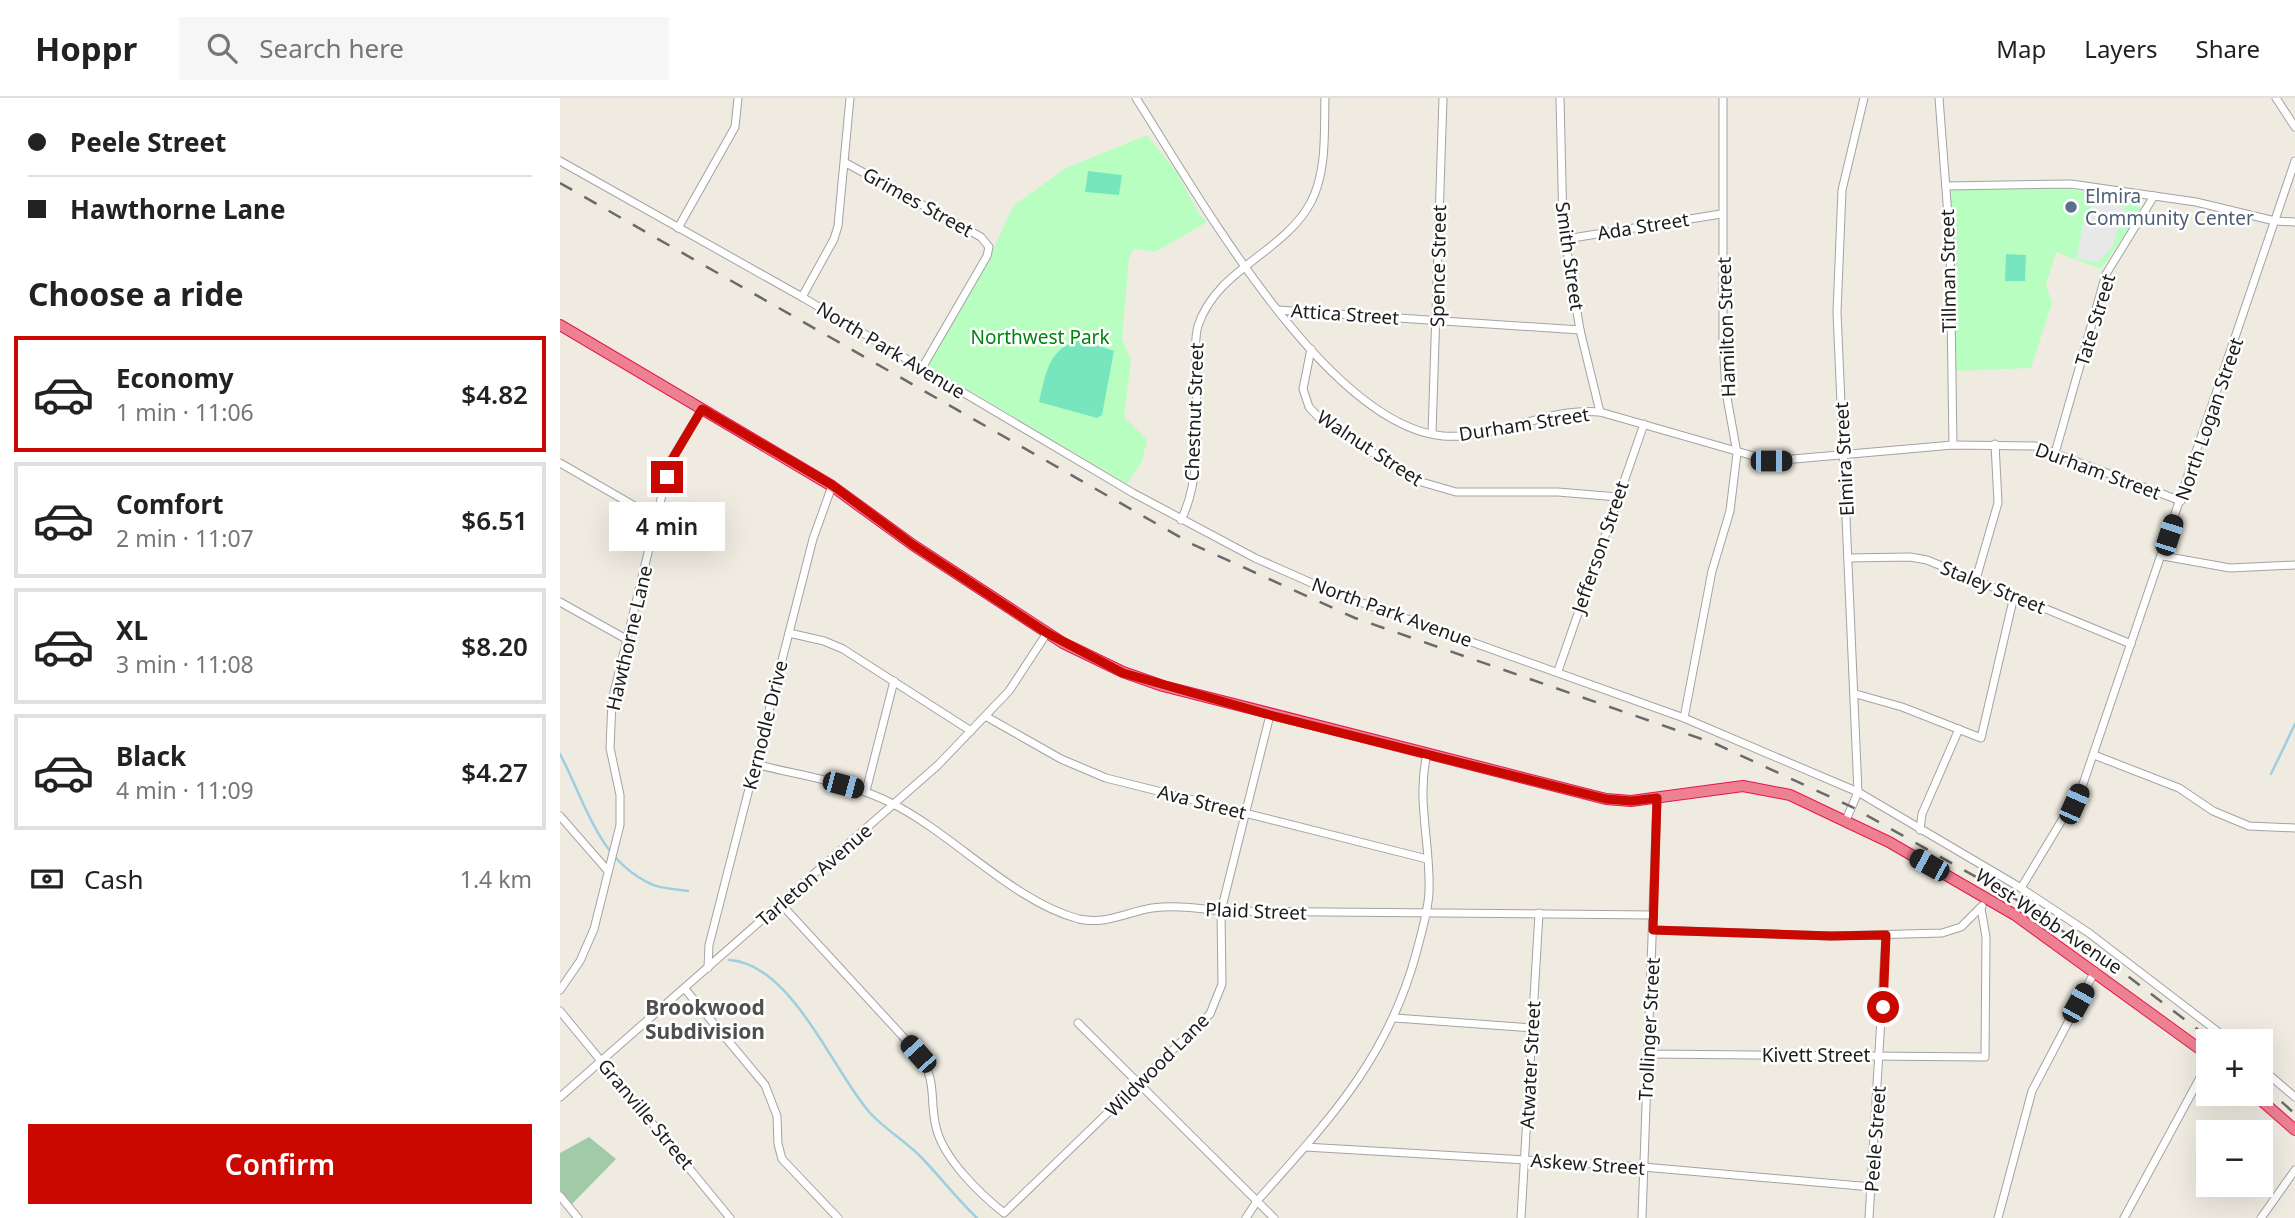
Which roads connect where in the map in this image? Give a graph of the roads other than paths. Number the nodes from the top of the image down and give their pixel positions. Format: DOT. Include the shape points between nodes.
graph roads {
  1 [pos="738,98"];
  2 [pos="850,98"];
  3 [pos="1136,98"];
  4 [pos="1325,98"];
  5 [pos="1443,98"];
  6 [pos="1560,98"];
  7 [pos="1723,98"];
  8 [pos="1864,98"];
  9 [pos="1939,98"];
  10 [pos="2276,98"];
  11 [pos="2295,127"];
  12 [pos="560,161"];
  13 [pos="2295,161"];
  14 [pos="846,163"];
  15 [pos="1946,186"];
  16 [pos="2154,196"];
  17 [pos="1721,214"];
  18 [pos="2275,221"];
  19 [pos="2295,222"];
  20 [pos="678,228"];
  21 [pos="1566,239"];
  22 [pos="1245,267"];
  23 [pos="802,297"];
  24 [pos="1278,310"];
  25 [pos="1437,321"];
  26 [pos="560,325"];
  27 [pos="1580,330"];
  28 [pos="1311,349"];
  29 [pos="922,368"];
  30 [pos="702,409"];
  31 [pos="1600,412"];
  32 [pos="1644,424"];
  33 [pos="1432,433"];
  34 [pos="1995,444"];
  35 [pos="1953,445"];
  36 [pos="1737,453"];
  37 [pos="2055,453"];
  38 [pos="1843,455"];
  39 [pos="560,463"];
  40 [pos="832,485"];
  41 [pos="1618,497"];
  42 [pos="2181,501"];
  43 [pos="657,519"];
  44 [pos="1181,520"];
  45 [pos="2163,556"];
  46 [pos="1848,558"];
  47 [pos="2295,565"];
  48 [pos="1976,579"];
  49 [pos="2014,596"];
  50 [pos="560,602"];
  51 [pos="789,633"];
  52 [pos="1047,633"];
  53 [pos="626,639"];
  54 [pos="2132,644"];
  55 [pos="1558,671"];
  56 [pos="894,681"];
  57 [pos="1856,694"];
  58 [pos="1270,715"];
  59 [pos="987,717"];
  60 [pos="1684,718"];
  61 [pos="1959,729"];
  62 [pos="971,731"];
  63 [pos="1427,754"];
  64 [pos="2094,755"];
  65 [pos="755,764"];
  66 [pos="866,791"];
  67 [pos="1858,792"];
  68 [pos="1657,798"];
  69 [pos="895,804"];
  70 [pos="1245,813"];
  71 [pos="560,816"];
  72 [pos="1846,820"];
  73 [pos="2295,828"];
  74 [pos="1920,830"];
  75 [pos="1427,859"];
  76 [pos="608,871"];
  77 [pos="2021,888"];
  78 [pos="1989,899"];
  79 [pos="781,904"];
  80 [pos="1981,908"];
  81 [pos="1222,911"];
  82 [pos="1426,912"];
  83 [pos="1539,913"];
  84 [pos="1653,915"];
  85 [pos="1653,930"];
  86 [pos="1886,935"];
  87 [pos="708,968"];
  88 [pos="2095,971"];
  89 [pos="685,989"];
  90 [pos="560,990"];
  91 [pos="560,1011"];
  92 [pos="1395,1018"];
  93 [pos="1078,1023"];
  94 [pos="1532,1028"];
  95 [pos="2215,1029"];
  96 [pos="2196,1046"];
  97 [pos="1648,1054"];
  98 [pos="1881,1056"];
  99 [pos="602,1061"];
  100 [pos="2273,1078"];
  101 [pos="1139,1083"];
  102 [pos="2196,1085"];
  103 [pos="560,1097"];
  104 [pos="2295,1097"];
  105 [pos="2267,1106"];
  106 [pos="2295,1130"];
  107 [pos="1305,1147"];
  108 [pos="1524,1160"];
  109 [pos="1643,1167"];
  110 [pos="2295,1170"];
  111 [pos="1872,1187"];
  112 [pos="560,1196"];
  113 [pos="1257,1201"];
  114 [pos="578,1218"];
  115 [pos="730,1218"];
  116 [pos="838,1218"];
  117 [pos="1246,1218"];
  118 [pos="1274,1218"];
  119 [pos="1521,1218"];
  120 [pos="1642,1218"];
  121 [pos="1869,1218"];
  122 [pos="1998,1218"];
  123 [pos="2124,1218"];
  124 [pos="2261,1218"];
  1 -- 20 [label="street" via="735,127"];
  2 -- 14 [label="street"];
  3 -- 22 [label="street, Durham Street"];
  4 -- 22 [label="street, Chestnut Street" via="1322,166 1312,201 1290,228"];
  5 -- 25 [label="street, Spence Street"];
  6 -- 21 [label="street, Smith Street"];
  7 -- 17 [label="street, Hamilton Street"];
  8 -- 38 [label="street, Elmira Street" via="1842,190 1837,312"];
  9 -- 15 [label="street, Tillman Street"];
  10 -- 11 [label="street"];
  12 -- 20 [label="street, North Park Avenue"];
  13 -- 18 [label="street, North Logan Street"];
  14 -- 23 [label="street" via="834,239"];
  14 -- 29 [label="street, Grimes Street" via="988,244 987,256"];
  15 -- 16 [label="street" via="2071,184"];
  15 -- 35 [label="street, Tillman Street"];
  16 -- 18 [label="street"];
  16 -- 37 [label="street, Tate Street" via="2106,274"];
  17 -- 21 [label="street, Ada Street"];
  17 -- 36 [label="street, Hamilton Street" via="1725,379"];
  18 -- 19 [label="street"];
  18 -- 42 [label="street, North Logan Street"];
  20 -- 23 [label="street, North Park Avenue"];
  21 -- 27 [label="street, Smith Street"];
  22 -- 24 [label="street, Durham Street"];
  22 -- 44 [label="street, Chestnut Street" via="1214,295 1198,327 1194,465"];
  23 -- 29 [label="street, North Park Avenue"];
  24 -- 25 [label="street, Attica Street"];
  24 -- 28 [label="street, Durham Street"];
  25 -- 27 [label="street, Attica Street"];
  25 -- 33 [label="street, Spence Street"];
  26 -- 30 [label="highway, West Webb Avenue"];
  27 -- 31 [label="street, Smith Street"];
  28 -- 33 [label="street, Durham Street" via="1374,407 1407,426"];
  28 -- 41 [label="street, Walnut Street" via="1303,389 1309,407 1322,421 1418,481 1456,492"];
  29 -- 44 [label="street, North Park Avenue"];
  30 -- 40 [label="highway, West Webb Avenue"];
  30 -- 43 [label="street, Hawthorne Lane" via="670,463"];
  31 -- 32 [label="street, Durham Street"];
  31 -- 33 [label="street, Durham Street" via="1574,412 1466,435"];
  32 -- 36 [label="street, Durham Street"];
  32 -- 41 [label="street, Jefferson Street"];
  34 -- 35 [label="street, Durham Street"];
  34 -- 37 [label="street, Durham Street" via="2035,446"];
  34 -- 48 [label="street" via="1998,503"];
  35 -- 38 [label="street, Durham Street"];
  36 -- 38 [label="street, Durham Street" via="1771,461"];
  36 -- 60 [label="street, Hamilton Street" via="1730,511 1712,571"];
  37 -- 42 [label="street, Durham Street"];
  38 -- 46 [label="street, Elmira Street"];
  39 -- 43 [label="street"];
  40 -- 51 [label="street, Kernodle Drive" via="815,530"];
  40 -- 52 [label="highway, West Webb Avenue"];
  41 -- 55 [label="street, Jefferson Street"];
  42 -- 45 [label="street, North Logan Street"];
  43 -- 53 [label="street, Hawthorne Lane"];
  44 -- 55 [label="street, North Park Avenue" via="1332,592"];
  45 -- 47 [label="street" via="2230,568"];
  45 -- 54 [label="street, North Logan Street"];
  46 -- 48 [label="street, Staley Street" via="1920,558"];
  46 -- 57 [label="street, Elmira Street"];
  48 -- 49 [label="street, Staley Street"];
  49 -- 54 [label="street, Staley Street"];
  49 -- 61 [label="street" via="1981,738"];
  50 -- 53 [label="street"];
  51 -- 56 [label="street" via="843,649"];
  51 -- 65 [label="street, Kernodle Drive"];
  52 -- 58 [label="highway, West Webb Avenue" via="1137,678"];
  52 -- 59 [label="street, Tarleton Avenue"];
  53 -- 76 [label="street, Hawthorne Lane" via="608,727 621,814"];
  54 -- 64 [label="street, North Logan Street"];
  55 -- 60 [label="street, North Park Avenue"];
  56 -- 62 [label="street"];
  56 -- 66 [label="street"];
  57 -- 61 [label="street"];
  57 -- 67 [label="street, Elmira Street"];
  58 -- 63 [label="highway, West Webb Avenue"];
  58 -- 70 [label="street, Wildwood Lane"];
  59 -- 62 [label="street, Tarleton Avenue"];
  59 -- 70 [label="street, Ava Street" via="1085,771"];
  60 -- 67 [label="street, North Park Avenue"];
  61 -- 74 [label="street" via="1922,814"];
  62 -- 69 [label="street, Tarleton Avenue"];
  63 -- 68 [label="highway, West Webb Avenue" via="1606,799"];
  63 -- 75 [label="street" via="1423,789"];
  64 -- 73 [label="street" via="2179,788 2213,811 2249,826"];
  64 -- 77 [label="street, North Logan Street" via="2074,804"];
  65 -- 66 [label="street, Plaid Street"];
  65 -- 87 [label="street, Kernodle Drive" via="709,945"];
  66 -- 69 [label="street, Plaid Street"];
  67 -- 72 [label="street, Elmira Street"];
  67 -- 74 [label="street, North Park Avenue"];
  68 -- 72 [label="highway, West Webb Avenue" via="1754,787 1790,795"];
  68 -- 84 [label="street, Trollinger Street"];
  69 -- 79 [label="street, Tarleton Avenue"];
  69 -- 81 [label="street, Plaid Street" via="1021,890 1069,915 1108,921 1172,906"];
  70 -- 75 [label="street, Ava Street"];
  70 -- 81 [label="street, Wildwood Lane"];
  71 -- 76 [label="street"];
  72 -- 78 [label="highway, West Webb Avenue"];
  74 -- 77 [label="street, North Park Avenue"];
  75 -- 82 [label="street"];
  76 -- 90 [label="street, Hawthorne Lane" via="589,942"];
  77 -- 95 [label="street, North Park Avenue" via="2131,963"];
  78 -- 80 [label="street"];
  78 -- 88 [label="highway, West Webb Avenue"];
  79 -- 87 [label="street, Tarleton Avenue"];
  79 -- 101 [label="street, Wildwood Lane" via="918,1054 931,1078 936,1127 943,1146 1004,1213"];
  80 -- 86 [label="street" via="1952,931"];
  80 -- 98 [label="street, Kivett Street" via="1986,937 1985,1057"];
  81 -- 82 [label="street, Plaid Street"];
  81 -- 101 [label="street, Wildwood Lane" via="1223,972 1217,1000 1202,1024"];
  82 -- 83 [label="street, Plaid Street"];
  82 -- 92 [label="street"];
  83 -- 84 [label="street, Plaid Street"];
  83 -- 94 [label="street, Atwater Street"];
  84 -- 85 [label="street, Trollinger Street"];
  85 -- 86 [label="street"];
  85 -- 97 [label="street, Trollinger Street"];
  86 -- 98 [label="street, Peele Street"];
  87 -- 89 [label="street, Tarleton Avenue"];
  88 -- 96 [label="highway, West Webb Avenue"];
  88 -- 122 [label="street" via="2032,1091"];
  89 -- 99 [label="street, Tarleton Avenue"];
  89 -- 116 [label="street" via="765,1084 777,1116 782,1159"];
  91 -- 99 [label="street, Granville Street"];
  92 -- 94 [label="street"];
  92 -- 107 [label="street" via="1357,1085"];
  93 -- 101 [label="street"];
  94 -- 108 [label="street, Atwater Street"];
  97 -- 98 [label="street, Kivett Street"];
  97 -- 109 [label="street, Trollinger Street"];
  98 -- 111 [label="street, Peele Street"];
  99 -- 103 [label="street, Tarleton Avenue"];
  99 -- 115 [label="street, Granville Street"];
  100 -- 104 [label="street"];
  101 -- 113 [label="street"];
  102 -- 123 [label="street"];
  105 -- 106 [label="highway"];
  107 -- 108 [label="street, Askew Street"];
  107 -- 113 [label="street"];
  108 -- 109 [label="street, Askew Street"];
  108 -- 119 [label="street, Atwater Street"];
  109 -- 111 [label="street, Askew Street"];
  109 -- 120 [label="street, Trollinger Street"];
  110 -- 124 [label="street"];
  111 -- 121 [label="street, Peele Street"];
  112 -- 114 [label="street"];
  113 -- 117 [label="street"];
  113 -- 118 [label="street"];
}
